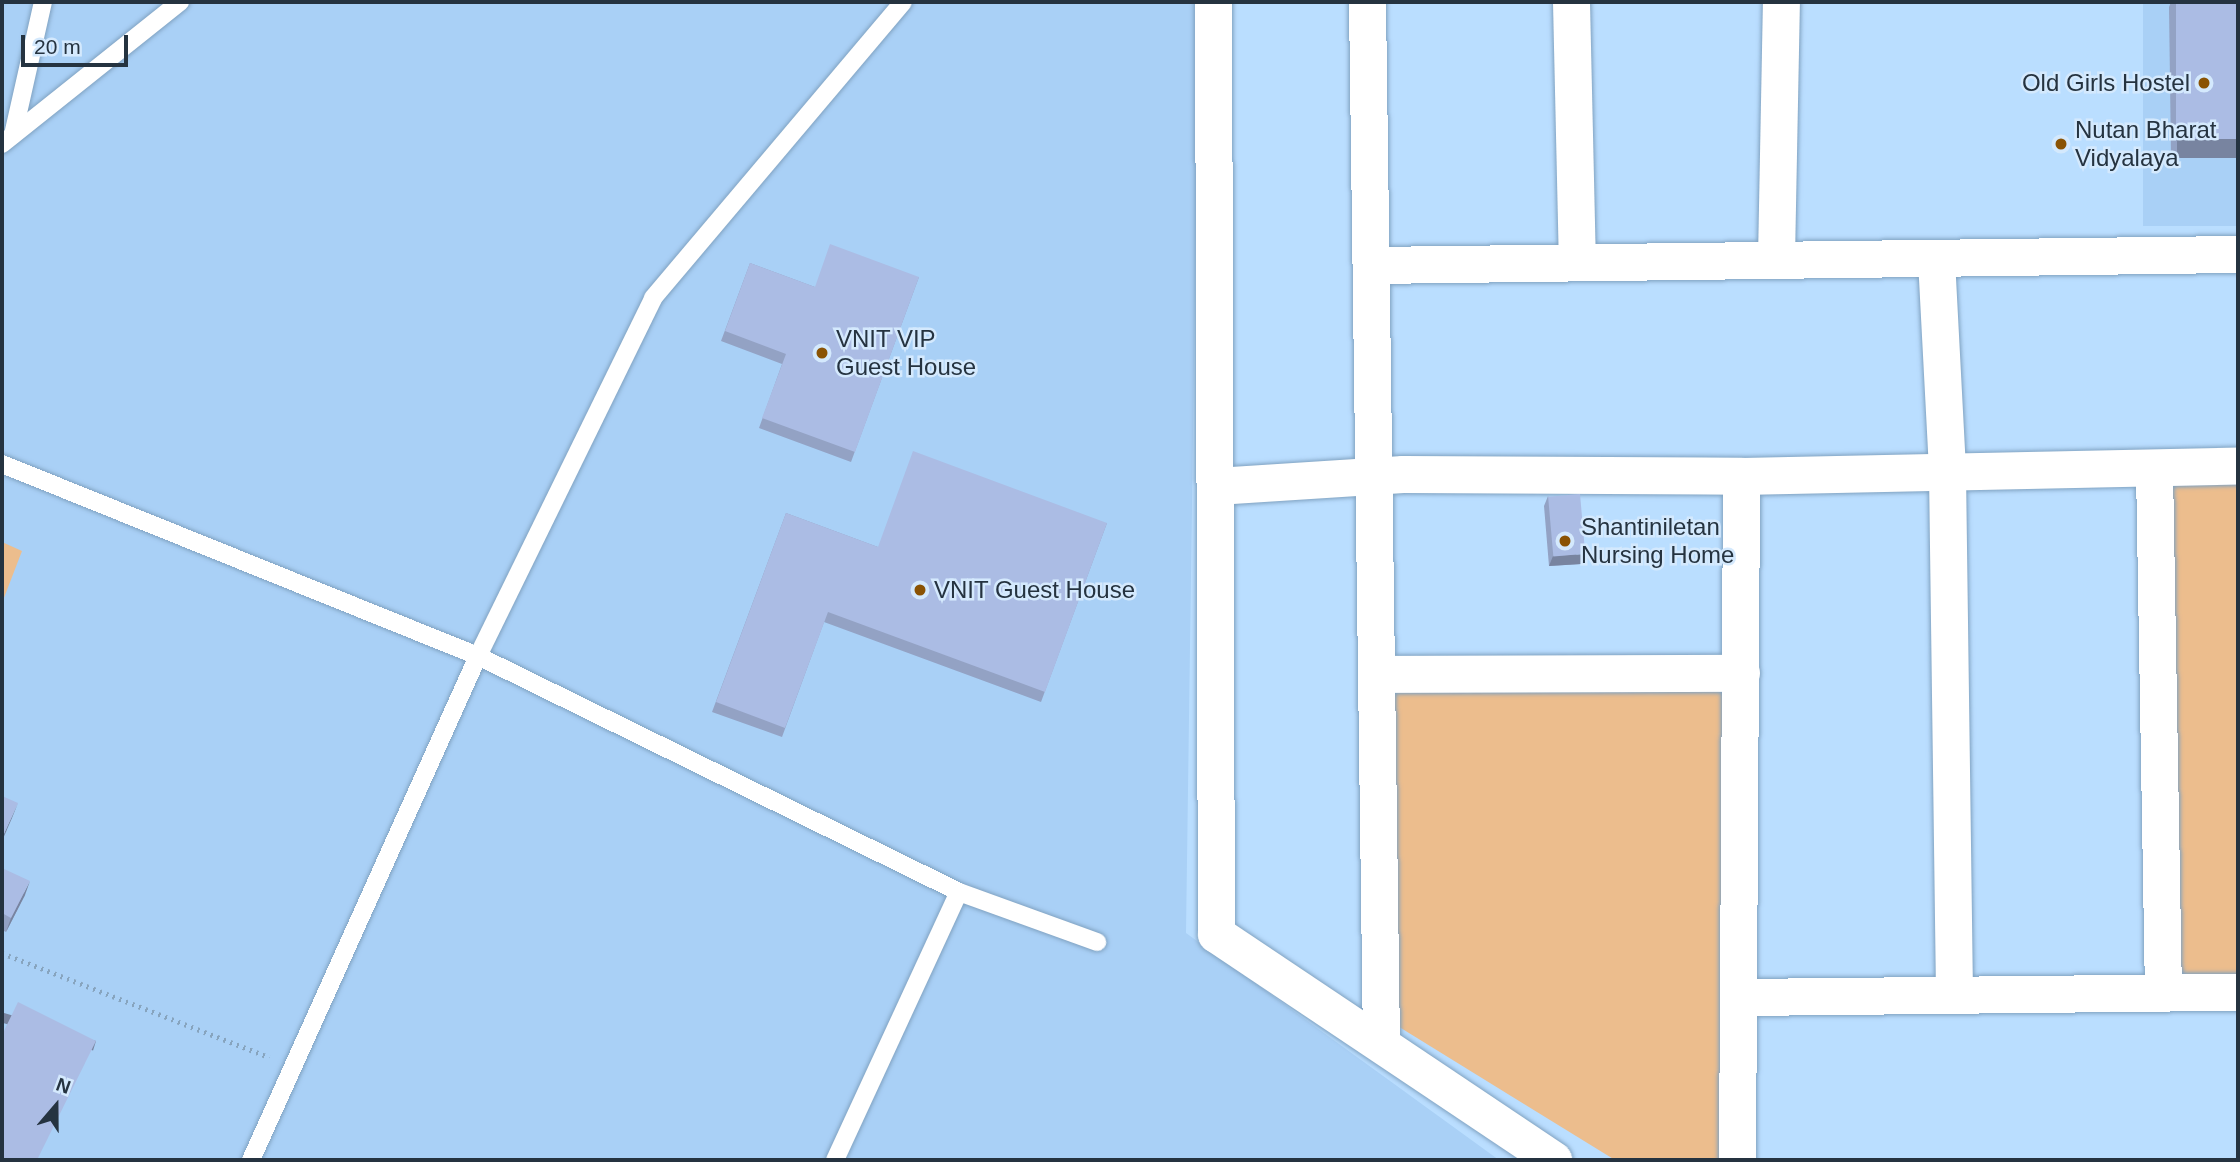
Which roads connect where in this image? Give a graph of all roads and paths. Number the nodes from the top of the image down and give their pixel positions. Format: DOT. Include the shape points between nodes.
graph roads {
  1 [pos="43,2"];
  2 [pos="180,2"];
  3 [pos="904,2"];
  4 [pos="1213,2"];
  5 [pos="1367,2"];
  6 [pos="1571,2"];
  7 [pos="1781,2"];
  8 [pos="7,139"];
  9 [pos="2238,254"];
  10 [pos="1776,258"];
  11 [pos="1936,259"];
  12 [pos="1577,261"];
  13 [pos="1372,265"];
  14 [pos="2,464"];
  15 [pos="2238,466"];
  16 [pos="2154,468"];
  17 [pos="1947,472"];
  18 [pos="1376,476"];
  19 [pos="1741,476"];
  20 [pos="1216,486"];
  21 [pos="478,656"];
  22 [pos="1741,673"];
  23 [pos="1377,674"];
  24 [pos="959,892"];
  25 [pos="1097,942"];
  26 [pos="2,953"];
  27 [pos="2238,992"];
  28 [pos="2163,993"];
  29 [pos="1954,995"];
  30 [pos="1741,997"];
  31 [pos="1381,1042"];
  32 [pos="293,1066"];
  33 [pos="251,1160"];
  34 [pos="835,1160"];
  35 [pos="1553,1160"];
  36 [pos="1737,1160"];
  1 -- 8 [label="lane"];
  2 -- 8 [label="lane"];
  3 -- 21 [label="lane" via="653,298"];
  4 -- 20 [label="street"];
  5 -- 13 [label="street"];
  6 -- 12 [label="street"];
  7 -- 10 [label="street"];
  9 -- 11 [label="street"];
  10 -- 11 [label="street"];
  10 -- 12 [label="street"];
  11 -- 17 [label="street"];
  12 -- 13 [label="street"];
  13 -- 18 [label="street"];
  14 -- 21 [label="lane"];
  15 -- 16 [label="street"];
  16 -- 17 [label="street"];
  16 -- 28 [label="street"];
  17 -- 19 [label="street"];
  17 -- 29 [label="street"];
  18 -- 19 [label="street"];
  18 -- 20 [label="street"];
  18 -- 23 [label="street"];
  19 -- 22 [label="street"];
  20 -- 31 [label="street" via="1216,934"];
  21 -- 24 [label="lane"];
  21 -- 32 [label="lane"];
  22 -- 23 [label="street"];
  22 -- 30 [label="street"];
  23 -- 31 [label="street"];
  24 -- 25 [label="lane"];
  24 -- 34 [label="lane"];
  26 -- 32 [label="path"];
  27 -- 28 [label="street"];
  28 -- 29 [label="street"];
  29 -- 30 [label="street"];
  30 -- 36 [label="street"];
  31 -- 35 [label="street"];
  32 -- 33 [label="lane"];
}
